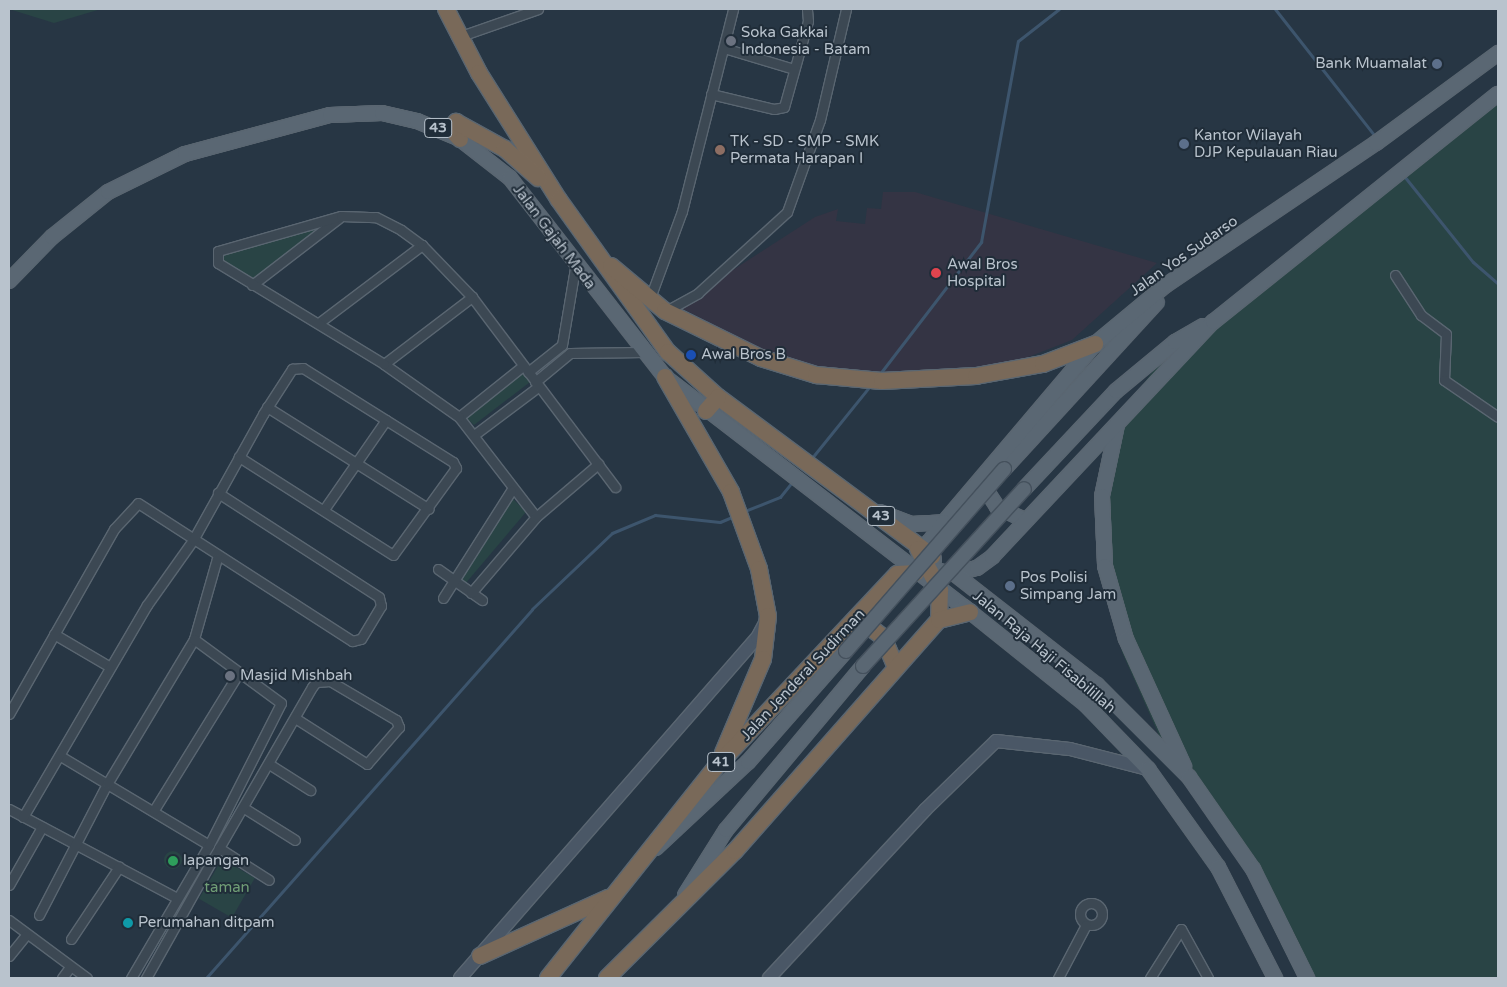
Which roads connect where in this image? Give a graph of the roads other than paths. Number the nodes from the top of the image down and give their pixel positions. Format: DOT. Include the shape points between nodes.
graph roads {
  1 [pos="446,9"];
  2 [pos="538,9"];
  3 [pos="733,9"];
  4 [pos="806,9"];
  5 [pos="846,9"];
  6 [pos="458,37"];
  7 [pos="724,48"];
  8 [pos="1498,53"];
  9 [pos="794,68"];
  10 [pos="711,94"];
  11 [pos="1498,94"];
  12 [pos="460,139"];
  13 [pos="559,200"];
  14 [pos="341,216"];
  15 [pos="588,242"];
  16 [pos="422,245"];
  17 [pos="575,268"];
  18 [pos="1395,276"];
  19 [pos="9,282"];
  20 [pos="252,285"];
  21 [pos="1162,288"];
  22 [pos="472,297"];
  23 [pos="650,298"];
  24 [pos="666,311"];
  25 [pos="320,322"];
  26 [pos="1212,322"];
  27 [pos="1095,344"];
  28 [pos="562,345"];
  29 [pos="644,352"];
  30 [pos="570,353"];
  31 [pos="384,364"];
  32 [pos="525,369"];
  33 [pos="665,377"];
  34 [pos="537,385"];
  35 [pos="718,397"];
  36 [pos="267,407"];
  37 [pos="706,411"];
  38 [pos="459,417"];
  39 [pos="1498,417"];
  40 [pos="1120,418"];
  41 [pos="386,420"];
  42 [pos="474,435"];
  43 [pos="239,457"];
  44 [pos="598,464"];
  45 [pos="356,465"];
  46 [pos="981,479"];
  47 [pos="615,487"];
  48 [pos="511,490"];
  49 [pos="218,493"];
  50 [pos="870,507"];
  51 [pos="325,508"];
  52 [pos="429,509"];
  53 [pos="536,517"];
  54 [pos="1025,520"];
  55 [pos="944,522"];
  56 [pos="193,540"];
  57 [pos="217,558"];
  58 [pos="438,569"];
  59 [pos="933,573"];
  60 [pos="954,574"];
  61 [pos="455,579"];
  62 [pos="968,583"];
  63 [pos="471,593"];
  64 [pos="443,598"];
  65 [pos="482,600"];
  66 [pos="970,612"];
  67 [pos="768,616"];
  68 [pos="939,620"];
  69 [pos="848,628"];
  70 [pos="54,634"];
  71 [pos="194,639"];
  72 [pos="110,667"];
  73 [pos="896,667"];
  74 [pos="238,674"];
  75 [pos="9,714"];
  76 [pos="294,718"];
  77 [pos="62,756"];
  78 [pos="269,764"];
  79 [pos="715,768"];
  80 [pos="1148,770"];
  81 [pos="1189,777"];
  82 [pos="107,784"];
  83 [pos="310,790"];
  84 [pos="244,808"];
  85 [pos="9,810"];
  86 [pos="154,810"];
  87 [pos="23,817"];
  88 [pos="42,826"];
  89 [pos="295,840"];
  90 [pos="76,844"];
  91 [pos="209,844"];
  92 [pos="219,848"];
  93 [pos="644,857"];
  94 [pos="119,867"];
  95 [pos="269,880"];
  96 [pos="9,885"];
  97 [pos="613,895"];
  98 [pos="177,898"];
  99 [pos="677,908"];
  100 [pos="39,915"];
  101 [pos="9,920"];
  102 [pos="1086,925"];
  103 [pos="26,935"];
  104 [pos="71,939"];
  105 [pos="9,956"];
  106 [pos="480,956"];
  107 [pos="70,967"];
  108 [pos="1156,968"];
  109 [pos="618,971"];
  110 [pos="62,978"];
  111 [pos="86,978"];
  112 [pos="133,978"];
  113 [pos="146,978"];
  114 [pos="460,978"];
  115 [pos="548,978"];
  116 [pos="607,978"];
  117 [pos="769,978"];
  118 [pos="1058,978"];
  119 [pos="1150,978"];
  120 [pos="1160,978"];
  121 [pos="1208,978"];
  122 [pos="1275,978"];
  123 [pos="1307,978"];
  1 -- 6 [label="highway, Jalan Gajah Mada / 43"];
  2 -- 6 [label="street"];
  3 -- 7 [label="street"];
  4 -- 9 [label="street" via="808,21"];
  5 -- 24 [label="street" via="820,120 787,212 698,293"];
  6 -- 13 [label="highway, Jalan Gajah Mada / 43"];
  7 -- 9 [label="street"];
  7 -- 10 [label="street"];
  8 -- 21 [label="main road, Jalan Yos Sudarso" via="1376,143"];
  9 -- 10 [label="street" via="779,109"];
  10 -- 23 [label="street" via="674,240"];
  11 -- 26 [label="main road"];
  12 -- 13 [label="highway" via="452,128 456,122 506,149"];
  12 -- 17 [label="main road, Jalan Gajah Mada / 43" via="524,194"];
  12 -- 19 [label="main road, Jalan Gajah Mada / 43" via="399,116 346,113 283,125 194,152 108,192 52,237"];
  13 -- 15 [label="highway, Jalan Gajah Mada / 43"];
  14 -- 16 [label="street" via="376,218"];
  14 -- 20 [label="street"];
  14 -- 20 [label="street" via="218,251 217,261"];
  15 -- 23 [label="highway"];
  15 -- 35 [label="highway, Jalan Gajah Mada / 43" via="654,336"];
  16 -- 22 [label="street"];
  16 -- 25 [label="street"];
  17 -- 28 [label="street"];
  17 -- 29 [label="main road, Jalan Gajah Mada / 43"];
  18 -- 39 [label="street" via="1421,315 1446,334 1444,380"];
  20 -- 25 [label="street"];
  21 -- 27 [label="main road, Jalan Yos Sudarso"];
  21 -- 93 [label="main road, bridge" via="1157,302 1004,469 846,651 699,812"];
  22 -- 31 [label="street"];
  22 -- 32 [label="street"];
  23 -- 24 [label="highway"];
  24 -- 27 [label="highway" via="761,358 836,377 882,381 1011,372"];
  25 -- 31 [label="street"];
  26 -- 40 [label="main road"];
  26 -- 99 [label="main road, bridge" via="1175,342 1116,391 1024,489 864,666 730,825"];
  27 -- 46 [label="main road, Jalan Yos Sudarso"];
  28 -- 30 [label="street"];
  28 -- 32 [label="street"];
  29 -- 30 [label="street"];
  29 -- 33 [label="main road, Jalan Gajah Mada / 43"];
  30 -- 34 [label="street"];
  31 -- 38 [label="street"];
  32 -- 34 [label="street"];
  32 -- 38 [label="street"];
  33 -- 37 [label="main road, Jalan Gajah Mada / 43"];
  33 -- 67 [label="highway" via="717,461 758,569"];
  34 -- 42 [label="street"];
  34 -- 44 [label="street"];
  35 -- 37 [label="highway"];
  35 -- 50 [label="highway, Jalan Gajah Mada / 43"];
  36 -- 41 [label="street" via="290,372 303,368"];
  36 -- 43 [label="street"];
  36 -- 45 [label="street"];
  37 -- 59 [label="main road, Jalan Gajah Mada / 43" via="889,551"];
  38 -- 42 [label="street"];
  40 -- 54 [label="main road"];
  40 -- 81 [label="main road" via="1107,458 1102,496 1105,566 1116,611 1144,684"];
  41 -- 45 [label="street"];
  41 -- 52 [label="street" via="456,465"];
  42 -- 48 [label="street"];
  43 -- 49 [label="street"];
  43 -- 51 [label="street"];
  44 -- 47 [label="street"];
  44 -- 53 [label="street"];
  45 -- 51 [label="street"];
  45 -- 52 [label="street"];
  46 -- 54 [label="main road" via="992,503"];
  46 -- 55 [label="main road, Jalan Yos Sudarso"];
  48 -- 53 [label="street"];
  48 -- 61 [label="street"];
  49 -- 56 [label="street"];
  49 -- 57 [label="street" via="377,595 381,606 361,639 352,642"];
  50 -- 55 [label="main road" via="911,524"];
  50 -- 59 [label="highway, Jalan Gajah Mada / 43" via="904,534"];
  51 -- 52 [label="street" via="394,555"];
  53 -- 63 [label="street"];
  54 -- 60 [label="main road" via="977,568"];
  55 -- 59 [label="main road, Jalan Yos Sudarso" via="931,537"];
  56 -- 57 [label="street"];
  56 -- 70 [label="street" via="135,503 114,529"];
  56 -- 72 [label="street"];
  57 -- 71 [label="street"];
  58 -- 61 [label="street"];
  59 -- 60 [label="main road, Jalan Gajah Mada"];
  59 -- 62 [label="main road"];
  59 -- 66 [label="main road, Jalan Raja Haji Fisabilillah"];
  59 -- 68 [label="highway"];
  59 -- 69 [label="highway, Jalan Jenderal Sudirman / 41" via="897,574"];
  60 -- 62 [label="main road, Jalan Raja Haji Fisabilillah"];
  61 -- 63 [label="street"];
  61 -- 64 [label="street"];
  62 -- 81 [label="main road, Jalan Raja Haji Fisabilillah" via="1097,685"];
  63 -- 65 [label="street"];
  66 -- 68 [label="highway"];
  66 -- 80 [label="main road, Jalan Raja Haji Fisabilillah" via="1085,704"];
  67 -- 79 [label="highway" via="764,659"];
  67 -- 106 [label="street" via="757,638"];
  68 -- 73 [label="highway"];
  69 -- 73 [label="highway" via="878,632 889,645"];
  69 -- 79 [label="highway, Jalan Jenderal Sudirman / 41"];
  70 -- 72 [label="street"];
  70 -- 75 [label="street"];
  71 -- 74 [label="street"];
  71 -- 82 [label="street"];
  72 -- 77 [label="street"];
  73 -- 99 [label="highway" via="781,801"];
  74 -- 86 [label="street"];
  74 -- 91 [label="street" via="281,703"];
  76 -- 76 [label="street" via="312,686 325,679 396,720 399,727 367,764"];
  76 -- 78 [label="street"];
  77 -- 82 [label="street"];
  77 -- 87 [label="street"];
  78 -- 83 [label="street"];
  78 -- 84 [label="street"];
  79 -- 93 [label="highway, Jalan Jenderal Sudirman / 41"];
  80 -- 117 [label="street" via="1070,749 996,741 925,810"];
  80 -- 122 [label="main road, Jalan Raja Haji Fisabilillah" via="1218,867"];
  81 -- 123 [label="main road, Jalan Raja Haji Fisabilillah" via="1253,869"];
  82 -- 86 [label="street"];
  82 -- 90 [label="street"];
  84 -- 89 [label="street"];
  84 -- 92 [label="street"];
  85 -- 87 [label="street"];
  86 -- 91 [label="street"];
  87 -- 88 [label="street"];
  88 -- 90 [label="street"];
  88 -- 96 [label="street"];
  90 -- 94 [label="street"];
  90 -- 100 [label="street"];
  91 -- 98 [label="street"];
  92 -- 95 [label="street"];
  92 -- 113 [label="street"];
  93 -- 97 [label="highway, Jalan Jenderal Sudirman / 41"];
  94 -- 98 [label="street"];
  94 -- 104 [label="street"];
  97 -- 106 [label="highway"];
  97 -- 115 [label="highway, Jalan Jenderal Sudirman / 41"];
  98 -- 112 [label="street"];
  99 -- 109 [label="highway"];
  101 -- 103 [label="street"];
  102 -- 118 [label="street"];
  103 -- 105 [label="street"];
  103 -- 107 [label="street"];
  106 -- 114 [label="street"];
  107 -- 110 [label="street"];
  107 -- 111 [label="street"];
  108 -- 119 [label="street"];
  108 -- 120 [label="street"];
  108 -- 121 [label="street" via="1183,929"];
  109 -- 116 [label="highway"];
}
